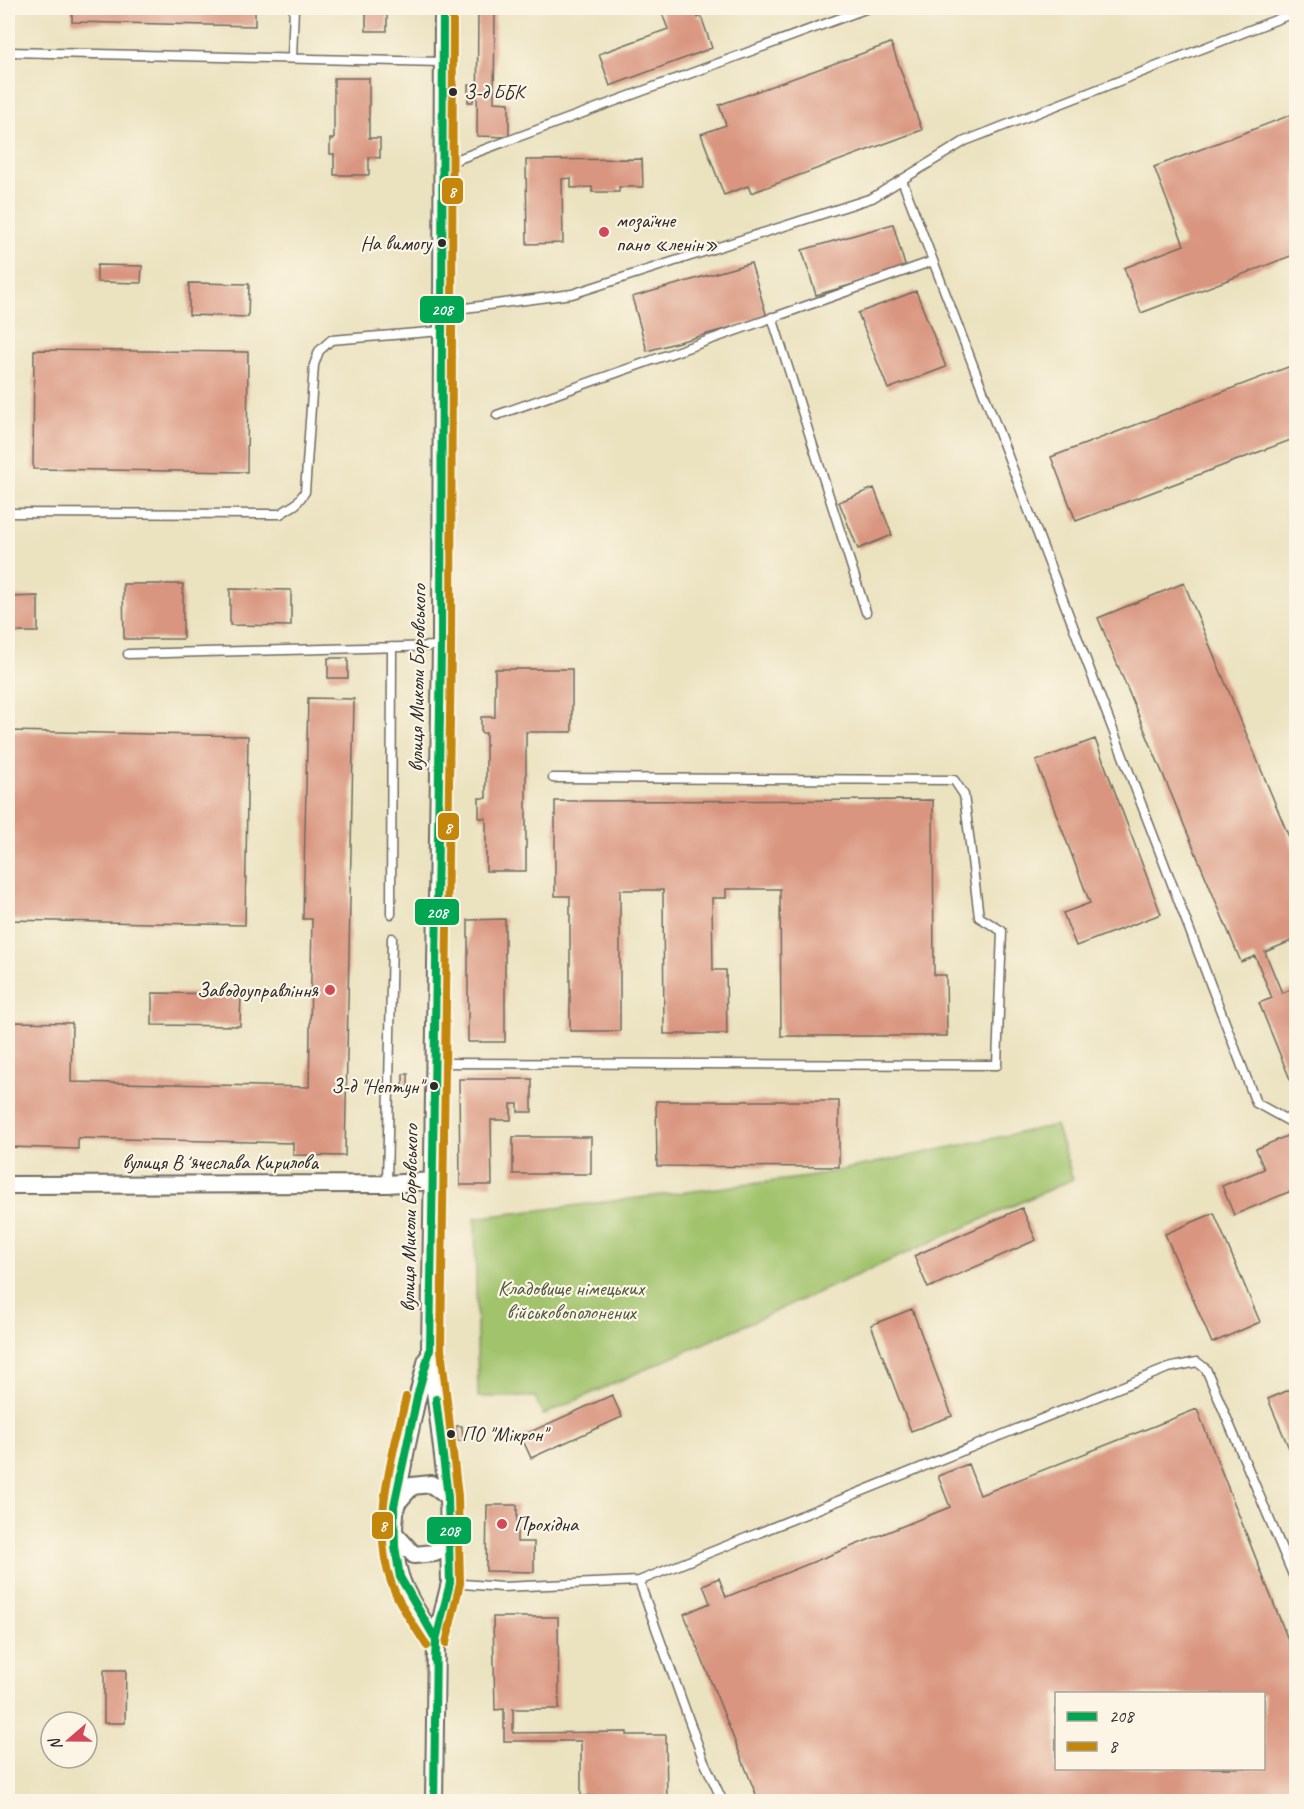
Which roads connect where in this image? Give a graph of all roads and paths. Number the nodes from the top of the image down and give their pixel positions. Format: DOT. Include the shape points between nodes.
graph roads {
  1 [pos="294,8"];
  2 [pos="443,8"];
  3 [pos="839,8"];
  4 [pos="868,8"];
  5 [pos="1296,12"];
  6 [pos="842,17"];
  7 [pos="8,52"];
  8 [pos="292,57"];
  9 [pos="442,62"];
  10 [pos="442,165"];
  11 [pos="902,180"];
  12 [pos="933,261"];
  13 [pos="442,311"];
  14 [pos="772,317"];
  15 [pos="442,331"];
  16 [pos="497,414"];
  17 [pos="8,513"];
  18 [pos="867,612"];
  19 [pos="441,646"];
  20 [pos="392,647"];
  21 [pos="128,654"];
  22 [pos="553,778"];
  23 [pos="391,914"];
  24 [pos="392,938"];
  25 [pos="433,1063"];
  26 [pos="1296,1116"];
  27 [pos="1287,1120"];
  28 [pos="1296,1125"];
  29 [pos="433,1181"];
  30 [pos="387,1184"];
  31 [pos="8,1185"];
  32 [pos="430,1350"];
  33 [pos="448,1497"];
  34 [pos="394,1506"];
  35 [pos="394,1534"];
  36 [pos="448,1534"];
  37 [pos="639,1581"];
  38 [pos="1296,1582"];
  39 [pos="450,1583"];
  40 [pos="436,1640"];
  41 [pos="434,1802"];
  42 [pos="723,1802"];
  1 -- 8 [label="lane"];
  2 -- 9 [label="street, вулиця Миколи Боровського"];
  3 -- 6 [label="lane"];
  4 -- 6 [label="lane"];
  5 -- 11 [label="lane" via="965,141"];
  6 -- 10 [label="lane"];
  7 -- 8 [label="lane"];
  8 -- 9 [label="lane"];
  9 -- 10 [label="street, вулиця Миколи Боровського"];
  10 -- 13 [label="street, вулиця Миколи Боровського"];
  11 -- 12 [label="lane"];
  11 -- 13 [label="lane" via="872,198 572,294"];
  12 -- 14 [label="lane"];
  12 -- 27 [label="lane" via="1256,1103"];
  13 -- 15 [label="street, вулиця Миколи Боровського"];
  14 -- 16 [label="lane"];
  14 -- 18 [label="lane"];
  15 -- 17 [label="lane" via="331,340 319,351 314,365 305,492 296,504 280,514"];
  15 -- 19 [label="street, вулиця Миколи Боровського"];
  19 -- 20 [label="lane"];
  19 -- 25 [label="street, вулиця Миколи Боровського"];
  20 -- 21 [label="lane"];
  20 -- 23 [label="lane"];
  22 -- 25 [label="lane" via="954,780 964,795 980,917 1002,931 997,1065"];
  24 -- 30 [label="lane"];
  25 -- 29 [label="street, вулиця Миколи Боровського"];
  26 -- 27 [label="lane"];
  27 -- 28 [label="lane"];
  29 -- 30 [label="street, вулиця Вʼячеслава Кирилова"];
  29 -- 32 [label="street, вулиця Миколи Боровського"];
  30 -- 31 [label="street, вулиця Вʼячеслава Кирилова"];
  32 -- 33 [label="street, вулиця Миколи Боровського"];
  32 -- 34 [label="street, вулиця Миколи Боровського"];
  33 -- 34 [label="street" via="431,1484 412,1486"];
  33 -- 36 [label="street, вулиця Миколи Боровського"];
  34 -- 35 [label="street, вулиця Миколи Боровського"];
  35 -- 36 [label="street" via="414,1555 435,1553"];
  35 -- 40 [label="street, вулиця Миколи Боровського" via="400,1577"];
  36 -- 39 [label="street, вулиця Миколи Боровського"];
  37 -- 38 [label="lane" via="1168,1368 1197,1362 1206,1370"];
  37 -- 39 [label="lane" via="502,1587"];
  37 -- 42 [label="lane" via="703,1760"];
  39 -- 40 [label="street, вулиця Миколи Боровського"];
  40 -- 41 [label="street, вулиця Миколи Боровського"];
}
